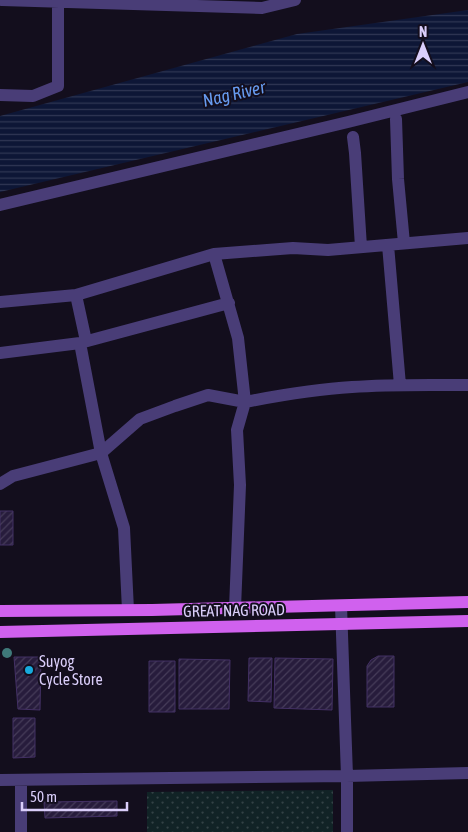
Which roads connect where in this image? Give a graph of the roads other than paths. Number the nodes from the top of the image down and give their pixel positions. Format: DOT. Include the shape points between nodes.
graph roads {
  1 [pos="2,0"];
  2 [pos="295,0"];
  3 [pos="58,1"];
  4 [pos="468,92"];
  5 [pos="0,95"];
  6 [pos="396,119"];
  7 [pos="353,138"];
  8 [pos="0,205"];
  9 [pos="468,238"];
  10 [pos="404,243"];
  11 [pos="388,245"];
  12 [pos="361,247"];
  13 [pos="214,254"];
  14 [pos="76,296"];
  15 [pos="0,302"];
  16 [pos="229,303"];
  17 [pos="83,342"];
  18 [pos="0,353"];
  19 [pos="400,384"];
  20 [pos="468,385"];
  21 [pos="246,402"];
  22 [pos="101,453"];
  23 [pos="0,484"];
  24 [pos="468,602"];
  25 [pos="341,606"];
  26 [pos="235,608"];
  27 [pos="0,610"];
  28 [pos="128,610"];
  29 [pos="468,621"];
  30 [pos="342,624"];
  31 [pos="0,632"];
  32 [pos="468,773"];
  33 [pos="346,776"];
  34 [pos="0,780"];
  35 [pos="22,781"];
  36 [pos="21,832"];
  37 [pos="346,832"];
  1 -- 3 [label="street"];
  2 -- 3 [label="street" via="262,8"];
  3 -- 5 [label="street" via="58,86 34,96"];
  4 -- 8 [label="street"];
  6 -- 10 [label="street"];
  7 -- 12 [label="street"];
  9 -- 10 [label="street"];
  10 -- 11 [label="street"];
  11 -- 12 [label="street"];
  11 -- 19 [label="street"];
  12 -- 13 [label="street"];
  13 -- 14 [label="street"];
  13 -- 16 [label="street"];
  14 -- 15 [label="street"];
  14 -- 17 [label="street"];
  16 -- 17 [label="street"];
  16 -- 21 [label="street" via="238,338"];
  17 -- 18 [label="street"];
  17 -- 22 [label="street"];
  19 -- 20 [label="street"];
  19 -- 21 [label="street" via="350,387"];
  21 -- 22 [label="street" via="208,396 175,406 140,420"];
  21 -- 26 [label="street" via="237,430 240,485"];
  22 -- 23 [label="street" via="13,476"];
  22 -- 28 [label="street" via="124,528"];
  24 -- 25 [label="main road, GREAT NAG ROAD"];
  25 -- 26 [label="main road, GREAT NAG ROAD"];
  25 -- 30 [label="street"];
  26 -- 28 [label="main road, GREAT NAG ROAD"];
  27 -- 28 [label="main road, GREAT NAG ROAD"];
  29 -- 30 [label="main road, GREAT NAG ROAD"];
  30 -- 31 [label="main road, GREAT NAG ROAD"];
  30 -- 33 [label="street"];
  32 -- 33 [label="street"];
  33 -- 35 [label="street"];
  33 -- 37 [label="street"];
  34 -- 35 [label="street"];
  35 -- 36 [label="street"];
}
